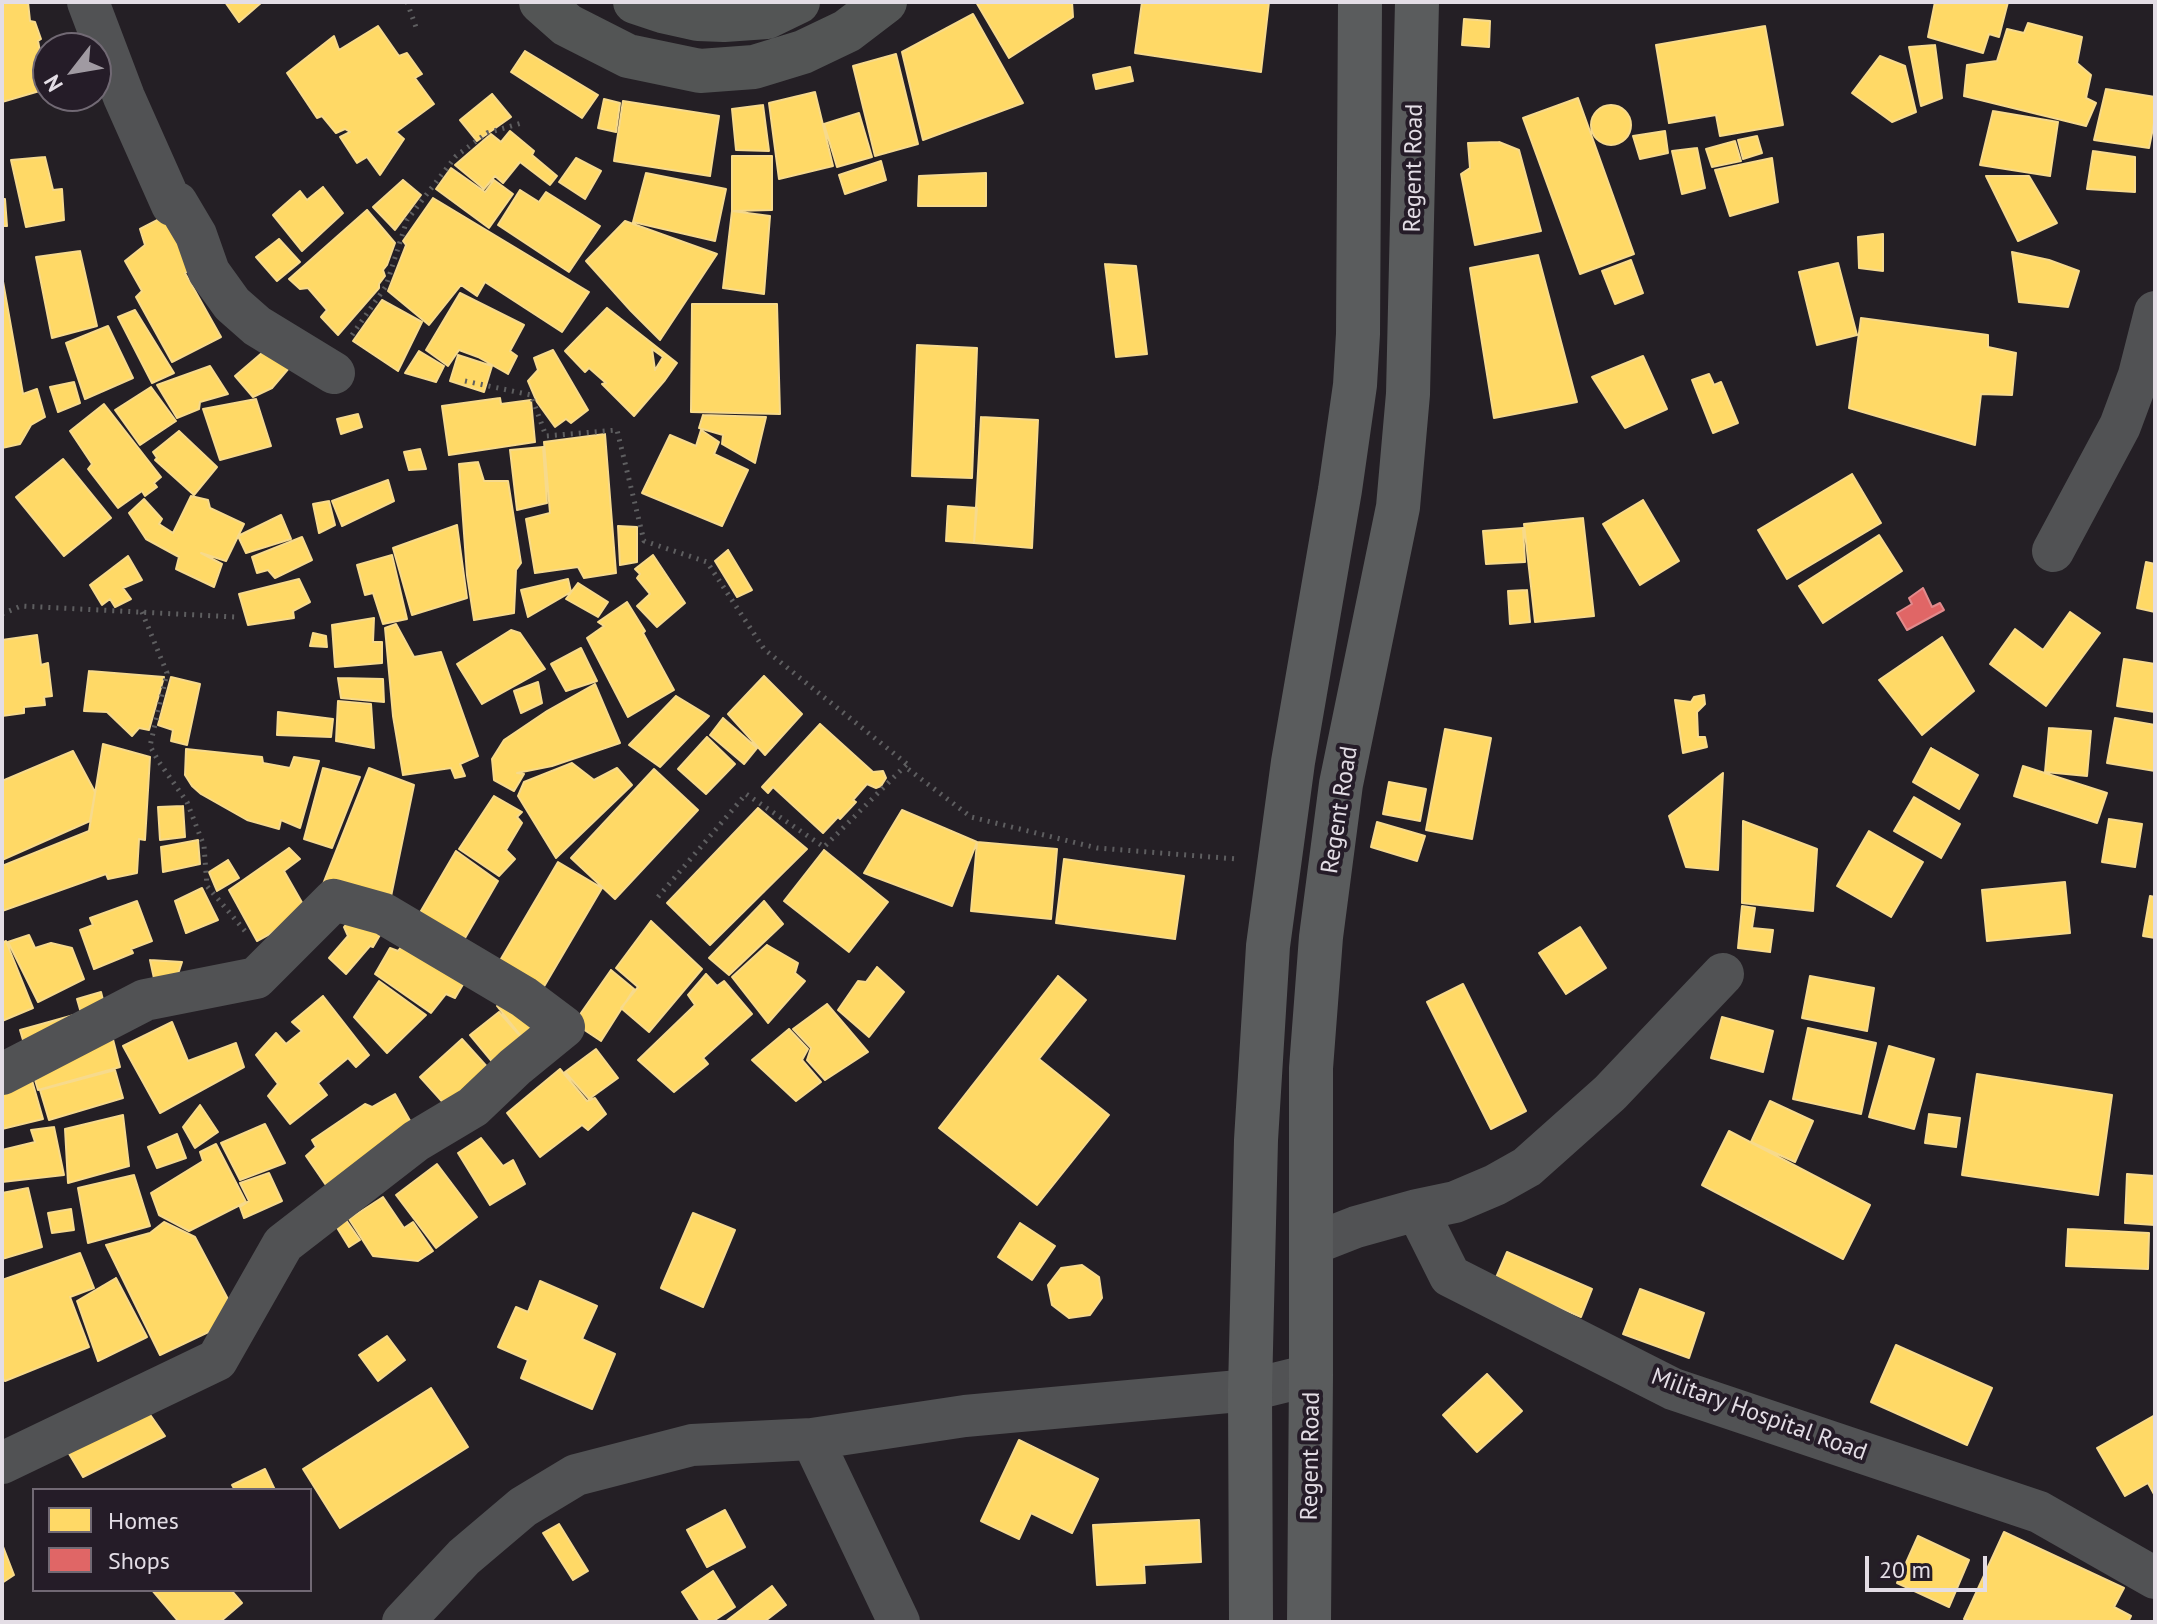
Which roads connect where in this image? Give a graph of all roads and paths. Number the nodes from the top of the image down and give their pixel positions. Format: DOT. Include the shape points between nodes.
graph roads {
  1 [pos="88,2"];
  2 [pos="407,2"];
  3 [pos="541,2"];
  4 [pos="635,2"];
  5 [pos="798,2"];
  6 [pos="885,2"];
  7 [pos="1360,2"];
  8 [pos="1417,2"];
  9 [pos="417,30"];
  10 [pos="525,122"];
  11 [pos="2155,312"];
  12 [pos="334,373"];
  13 [pos="465,381"];
  14 [pos="2053,551"];
  15 [pos="142,612"];
  16 [pos="2,614"];
  17 [pos="236,617"];
  18 [pos="907,764"];
  19 [pos="1278,862"];
  20 [pos="658,897"];
  21 [pos="272,964"];
  22 [pos="1723,974"];
  23 [pos="2,1074"];
  24 [pos="1417,1210"];
  25 [pos="1310,1245"];
  26 [pos="1311,1375"];
  27 [pos="1250,1390"];
  28 [pos="812,1439"];
  29 [pos="2,1463"];
  30 [pos="2155,1578"];
  31 [pos="403,1622"];
  32 [pos="899,1622"];
  33 [pos="1251,1622"];
  34 [pos="1309,1622"];
  1 -- 12 [label="street" via="172,205 177,203 196,235 209,272 232,304 257,326"];
  2 -- 9 [label="path"];
  3 -- 6 [label="main road" via="567,25 628,56 700,71 754,67 803,52 847,31"];
  4 -- 5 [label="main road" via="698,19 724,20 767,17"];
  7 -- 19 [label="main road" via="1355,385"];
  8 -- 25 [label="main road, Regent Road" via="1403,452 1395,522 1341,784 1321,937 1311,1068"];
  10 -- 12 [label="path" via="487,133 456,156 415,209 386,286 346,344"];
  11 -- 14 [label="street" via="2120,426"];
  13 -- 18 [label="path" via="531,395 546,436 617,430 644,541 707,562 764,649"];
  15 -- 16 [label="path" via="21,606"];
  15 -- 17 [label="path"];
  15 -- 21 [label="path" via="167,673 150,746 187,802 204,846 207,886"];
  18 -- 19 [label="path" via="971,817 1097,848"];
  18 -- 20 [label="path" via="824,847 746,794"];
  19 -- 27 [label="main road" via="1256,1140"];
  21 -- 23 [label="street" via="256,978 145,1000"];
  21 -- 29 [label="street" via="334,900 384,914 524,997 564,1027 473,1107 416,1141 283,1244 217,1360"];
  22 -- 24 [label="street" via="1610,1093 1527,1167 1455,1202"];
  24 -- 25 [label="street"];
  24 -- 30 [label="street, Military Hospital Road" via="1450,1276 1673,1389 2039,1512"];
  25 -- 26 [label="main road, Regent Road"];
  26 -- 27 [label="street"];
  26 -- 34 [label="main road, Regent Road"];
  27 -- 28 [label="street" via="965,1416"];
  27 -- 33 [label="main road"];
  28 -- 31 [label="street" via="692,1445 576,1475 523,1507 464,1557"];
  28 -- 32 [label="street"];
}
